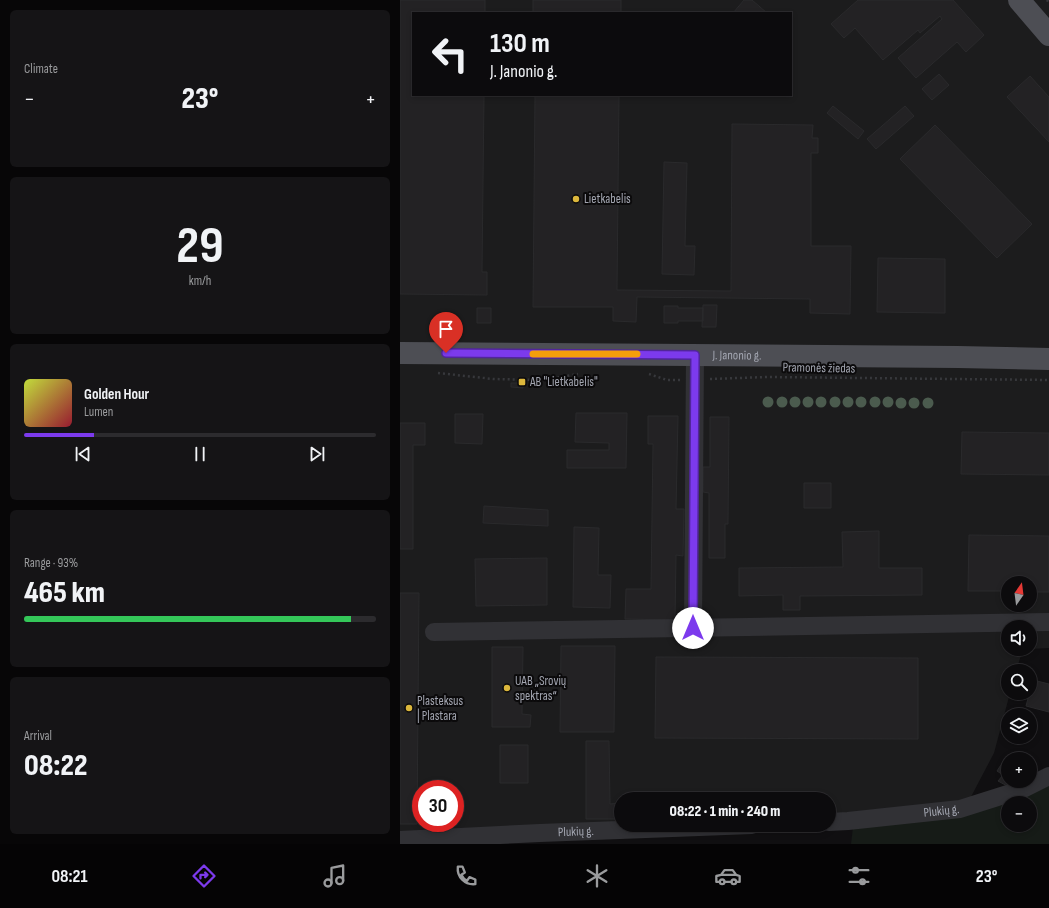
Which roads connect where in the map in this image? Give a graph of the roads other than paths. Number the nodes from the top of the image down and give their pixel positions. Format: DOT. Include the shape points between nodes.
graph roads {
  1 [pos="1019,0"];
  2 [pos="1049,35"];
  3 [pos="400,353"];
  4 [pos="695,355"];
  5 [pos="1049,359"];
  6 [pos="1049,622"];
  7 [pos="693,628"];
  8 [pos="434,632"];
  9 [pos="1049,776"];
  10 [pos="836,822"];
  11 [pos="614,830"];
  12 [pos="400,840"];
  1 -- 2 [label="main road"];
  3 -- 4 [label="main road, J. Janonio g."];
  4 -- 5 [label="main road, J. Janonio g."];
  4 -- 7 [label="street"];
  6 -- 7 [label="street"];
  7 -- 8 [label="street"];
  9 -- 10 [label="street, Plukių g." via="1023,789 960,809"];
  11 -- 12 [label="street, Plukių g."];
}
